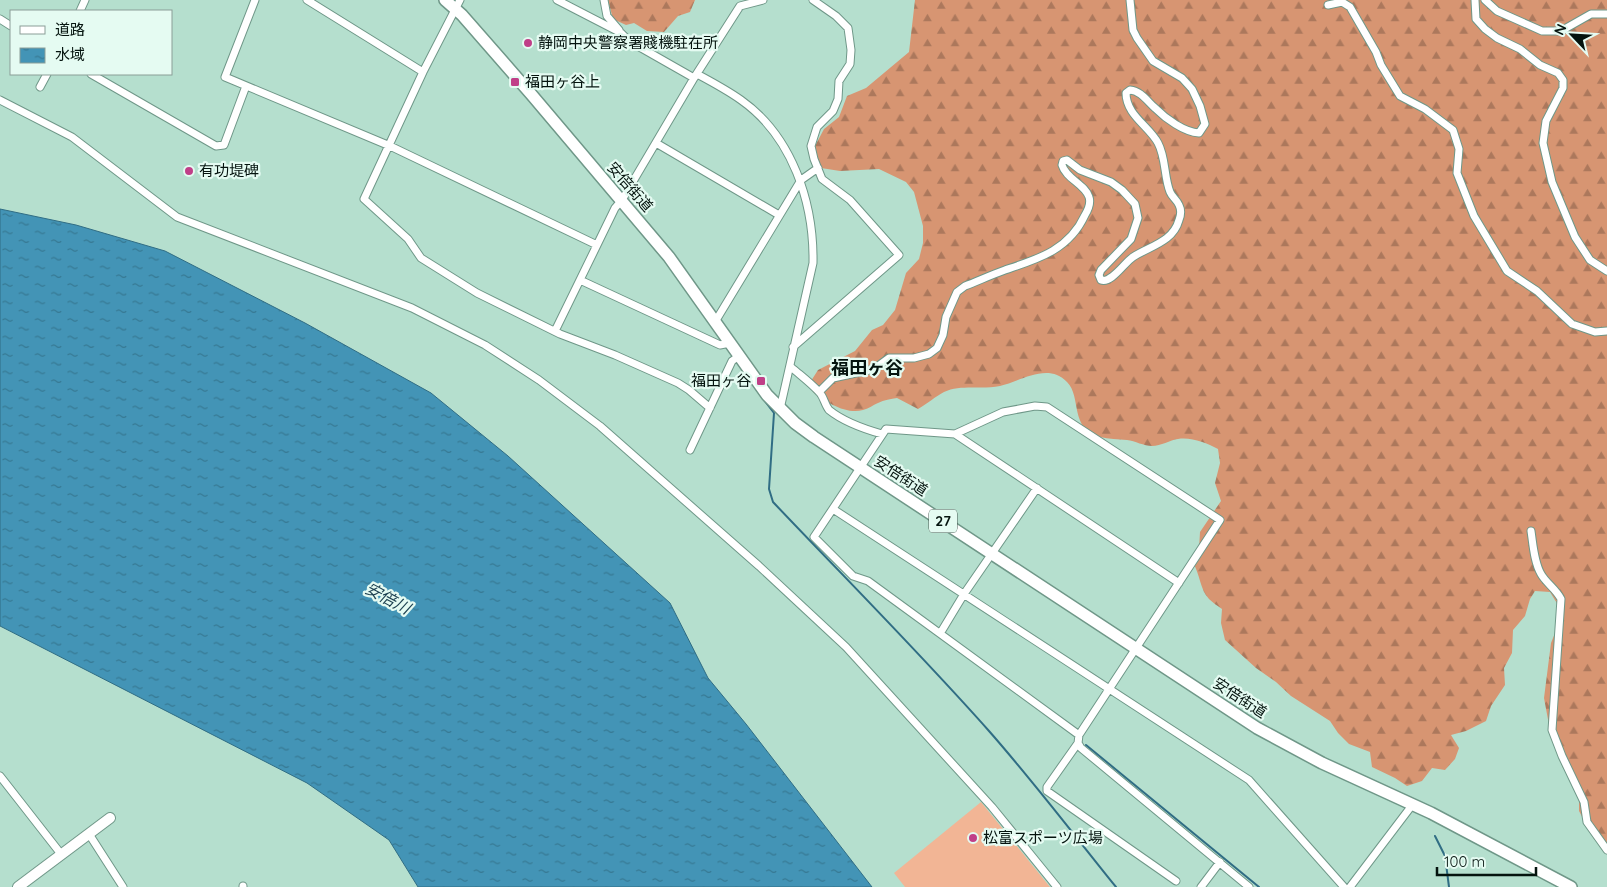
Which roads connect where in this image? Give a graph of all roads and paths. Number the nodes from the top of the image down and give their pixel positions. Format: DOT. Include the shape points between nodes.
graph roads {
  1 [pos="255,0"];
  2 [pos="307,0"];
  3 [pos="445,0"];
  4 [pos="558,0"];
  5 [pos="604,0"];
  6 [pos="764,0"];
  7 [pos="813,0"];
  8 [pos="1130,0"];
  9 [pos="1475,0"];
  10 [pos="1485,0"];
  11 [pos="458,4"];
  12 [pos="1328,5"];
  13 [pos="1607,14"];
  14 [pos="621,33"];
  15 [pos="424,72"];
  16 [pos="46,75"];
  17 [pos="92,75"];
  18 [pos="696,76"];
  19 [pos="246,86"];
  20 [pos="40,87"];
  21 [pos="0,100"];
  22 [pos="656,143"];
  23 [pos="390,146"];
  24 [pos="818,168"];
  25 [pos="801,180"];
  26 [pos="622,200"];
  27 [pos="779,215"];
  28 [pos="597,245"];
  29 [pos="1607,271"];
  30 [pos="580,280"];
  31 [pos="715,322"];
  32 [pos="555,331"];
  33 [pos="1607,331"];
  34 [pos="730,343"];
  35 [pos="793,347"];
  36 [pos="739,356"];
  37 [pos="790,367"];
  38 [pos="819,392"];
  39 [pos="710,408"];
  40 [pos="780,409"];
  41 [pos="882,434"];
  42 [pos="955,434"];
  43 [pos="690,450"];
  44 [pos="860,467"];
  45 [pos="1037,488"];
  46 [pos="833,509"];
  47 [pos="1531,530"];
  48 [pos="992,554"];
  49 [pos="1179,583"];
  50 [pos="964,594"];
  51 [pos="941,632"];
  52 [pos="1136,647"];
  53 [pos="1108,689"];
  54 [pos="1079,739"];
  55 [pos="0,776"];
  56 [pos="1413,804"];
  57 [pos="110,818"];
  58 [pos="89,834"];
  59 [pos="1607,850"];
  60 [pos="62,854"];
  61 [pos="1220,862"];
  62 [pos="1176,881"];
  63 [pos="18,887"];
  64 [pos="123,887"];
  65 [pos="1058,887"];
  66 [pos="1201,887"];
  67 [pos="1249,887"];
  68 [pos="1344,887"];
  69 [pos="1350,887"];
  70 [pos="1571,887"];
  1 -- 19 [label="street" via="225,77"];
  2 -- 15 [label="street"];
  3 -- 11 [label="main road, 安倍街道 / 27"];
  4 -- 14 [label="street"];
  5 -- 14 [label="street" via="608,16"];
  6 -- 18 [label="street" via="740,6"];
  7 -- 24 [label="street" via="848,28 851,50 850,64 839,81 838,99 833,111 817,127 811,146"];
  8 -- 38 [label="street" via="1137,38 1153,61 1182,78 1192,89 1204,124 1199,133 1192,132 1156,110 1136,91 1126,93 1135,117 1158,143 1170,192 1179,205 1178,225 1172,234 1132,257 1110,280 1101,280 1101,270 1132,239 1138,218 1135,204 1111,182 1080,170 1067,160 1063,161 1063,170 1087,192 1090,199 1081,224 1071,236 1048,255 965,286 957,292 946,317 943,335 937,348 929,354 889,358 874,369 833,378"];
  9 -- 29 [label="street" via="1476,19 1484,29 1558,73 1563,80 1563,88 1546,121 1543,143 1552,182 1575,237 1590,260"];
  10 -- 13 [label="street" via="1497,11 1542,31 1561,31 1591,14"];
  11 -- 15 [label="street"];
  11 -- 26 [label="main road, 安倍街道 / 27"];
  12 -- 33 [label="street" via="1347,4 1400,96 1425,109 1453,130 1459,149 1457,173 1467,199 1507,270 1537,291 1572,324 1595,332"];
  14 -- 18 [label="street" via="629,41"];
  15 -- 23 [label="street"];
  16 -- 20 [label="street"];
  17 -- 19 [label="street" via="216,146 224,146"];
  18 -- 22 [label="street"];
  18 -- 25 [label="street" via="741,100 761,117 787,153"];
  19 -- 23 [label="street"];
  21 -- 65 [label="street" via="72,137 177,217 412,308 485,345 539,380 600,426 846,647 992,807"];
  22 -- 26 [label="street"];
  22 -- 27 [label="street"];
  23 -- 28 [label="street"];
  23 -- 32 [label="street" via="364,199 408,239 421,258 477,292"];
  24 -- 25 [label="street"];
  24 -- 35 [label="street" via="822,179 850,200 899,255"];
  25 -- 27 [label="street"];
  25 -- 35 [label="street" via="811,222 813,263"];
  26 -- 28 [label="street"];
  26 -- 31 [label="main road, 安倍街道 / 27" via="669,257"];
  27 -- 31 [label="street"];
  28 -- 30 [label="street"];
  30 -- 32 [label="street"];
  30 -- 34 [label="street" via="720,345"];
  31 -- 34 [label="main road, 安倍街道 / 27"];
  32 -- 39 [label="street" via="678,383"];
  34 -- 36 [label="main road, 安倍街道 / 27"];
  35 -- 37 [label="street"];
  36 -- 39 [label="street" via="732,361"];
  36 -- 40 [label="main road, 安倍街道 / 27" via="766,395"];
  37 -- 38 [label="street"];
  37 -- 40 [label="street"];
  38 -- 41 [label="street" via="827,408 835,414"];
  39 -- 43 [label="street"];
  40 -- 44 [label="main road, 安倍街道 / 27" via="814,437"];
  41 -- 42 [label="street" via="886,429"];
  41 -- 44 [label="street"];
  42 -- 45 [label="street"];
  42 -- 49 [label="street" via="1003,412 1047,407 1215,516 1220,520"];
  44 -- 46 [label="street"];
  44 -- 48 [label="main road, 安倍街道 / 27"];
  45 -- 48 [label="street"];
  45 -- 49 [label="street"];
  46 -- 50 [label="street"];
  46 -- 51 [label="street" via="814,537 853,576 868,581"];
  47 -- 59 [label="street" via="1541,575 1561,599 1552,730 1584,802 1586,822"];
  48 -- 50 [label="street"];
  48 -- 52 [label="main road, 安倍街道 / 27"];
  49 -- 52 [label="street"];
  50 -- 51 [label="street"];
  50 -- 53 [label="street"];
  51 -- 54 [label="street"];
  52 -- 53 [label="street"];
  52 -- 56 [label="main road, 安倍街道 / 27" via="1285,744"];
  53 -- 54 [label="street"];
  53 -- 68 [label="street" via="1249,780"];
  54 -- 61 [label="street" via="1081,748"];
  54 -- 62 [label="street" via="1047,791"];
  55 -- 60 [label="street"];
  56 -- 69 [label="street"];
  56 -- 70 [label="main road, 安倍街道 / 27"];
  57 -- 58 [label="street"];
  58 -- 60 [label="street"];
  58 -- 64 [label="street"];
  60 -- 63 [label="street"];
  61 -- 66 [label="street"];
  61 -- 67 [label="street"];
}
